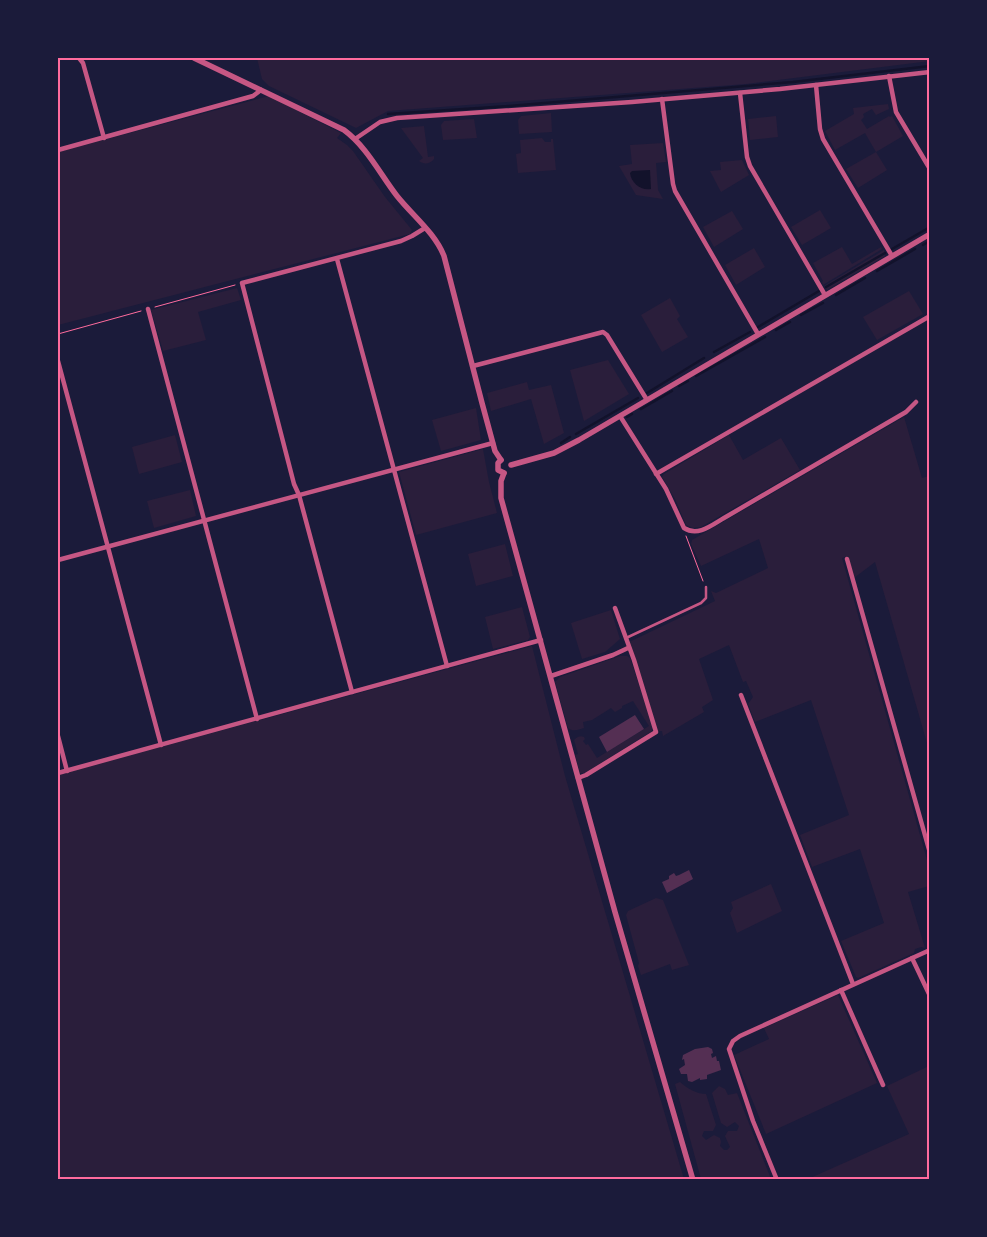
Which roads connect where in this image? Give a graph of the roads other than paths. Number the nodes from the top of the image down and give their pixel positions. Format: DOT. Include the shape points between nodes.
graph roads {
  1 [pos="80,58"];
  2 [pos="194,58"];
  3 [pos="930,72"];
  4 [pos="889,76"];
  5 [pos="816,85"];
  6 [pos="261,90"];
  7 [pos="740,92"];
  8 [pos="662,99"];
  9 [pos="104,138"];
  10 [pos="355,139"];
  11 [pos="58,150"];
  12 [pos="930,168"];
  13 [pos="425,228"];
  14 [pos="930,234"];
  15 [pos="892,256"];
  16 [pos="337,259"];
  17 [pos="825,295"];
  18 [pos="148,309"];
  19 [pos="930,316"];
  20 [pos="758,334"];
  21 [pos="58,361"];
  22 [pos="473,366"];
  23 [pos="646,400"];
  24 [pos="916,402"];
  25 [pos="620,416"];
  26 [pos="493,443"];
  27 [pos="501,460"];
  28 [pos="511,465"];
  29 [pos="395,469"];
  30 [pos="504,473"];
  31 [pos="656,474"];
  32 [pos="299,495"];
  33 [pos="204,521"];
  34 [pos="108,546"];
  35 [pos="847,558"];
  36 [pos="58,560"];
  37 [pos="706,587"];
  38 [pos="615,608"];
  39 [pos="625,639"];
  40 [pos="541,640"];
  41 [pos="628,648"];
  42 [pos="447,666"];
  43 [pos="551,676"];
  44 [pos="352,692"];
  45 [pos="741,695"];
  46 [pos="257,719"];
  47 [pos="58,736"];
  48 [pos="161,745"];
  49 [pos="67,771"];
  50 [pos="58,773"];
  51 [pos="578,778"];
  52 [pos="930,853"];
  53 [pos="930,950"];
  54 [pos="912,958"];
  55 [pos="853,984"];
  56 [pos="840,990"];
  57 [pos="930,996"];
  58 [pos="883,1085"];
  59 [pos="693,1180"];
  60 [pos="777,1180"];
  1 -- 9 [label="street"];
  2 -- 6 [label="street"];
  3 -- 4 [label="street"];
  4 -- 5 [label="street"];
  4 -- 12 [label="street" via="896,112"];
  5 -- 7 [label="street"];
  5 -- 15 [label="street" via="823,138"];
  6 -- 9 [label="street" via="253,96"];
  6 -- 10 [label="street" via="338,126"];
  7 -- 8 [label="street"];
  7 -- 17 [label="street" via="750,166"];
  8 -- 10 [label="street" via="389,119"];
  8 -- 20 [label="street" via="675,191"];
  9 -- 11 [label="street"];
  10 -- 13 [label="street"];
  13 -- 16 [label="street" via="401,241"];
  13 -- 22 [label="street" via="444,256"];
  14 -- 15 [label="street"];
  15 -- 17 [label="street"];
  16 -- 29 [label="street"];
  16 -- 32 [label="street" via="242,284"];
  17 -- 20 [label="street"];
  18 -- 33 [label="street"];
  19 -- 31 [label="street"];
  20 -- 23 [label="street"];
  21 -- 34 [label="street"];
  22 -- 23 [label="street" via="603,332 608,335"];
  22 -- 26 [label="street"];
  23 -- 25 [label="street"];
  24 -- 31 [label="street" via="906,412 703,530 690,532 684,528"];
  25 -- 28 [label="street" via="554,453"];
  25 -- 31 [label="street"];
  26 -- 27 [label="street"];
  26 -- 29 [label="street"];
  27 -- 28 [label="street" via="507,460"];
  27 -- 30 [label="street" via="498,470"];
  28 -- 30 [label="street"];
  29 -- 32 [label="street"];
  29 -- 42 [label="street"];
  30 -- 40 [label="street" via="502,498"];
  32 -- 33 [label="street"];
  32 -- 44 [label="street"];
  33 -- 34 [label="street"];
  33 -- 46 [label="street"];
  34 -- 36 [label="street"];
  34 -- 48 [label="street"];
  35 -- 52 [label="street"];
  37 -- 39 [label="lane" via="706,598 701,603"];
  38 -- 39 [label="street"];
  39 -- 41 [label="street"];
  40 -- 42 [label="street"];
  40 -- 43 [label="street"];
  41 -- 43 [label="street"];
  41 -- 51 [label="street" via="656,732"];
  42 -- 44 [label="street"];
  43 -- 51 [label="street"];
  44 -- 46 [label="street"];
  45 -- 55 [label="street"];
  46 -- 48 [label="street"];
  47 -- 49 [label="street"];
  48 -- 49 [label="street"];
  49 -- 50 [label="street"];
  51 -- 59 [label="street"];
  53 -- 54 [label="street"];
  54 -- 55 [label="street"];
  54 -- 57 [label="street"];
  55 -- 56 [label="street"];
  56 -- 58 [label="street"];
  56 -- 60 [label="street" via="740,1036 729,1046 743,1094"];
}
